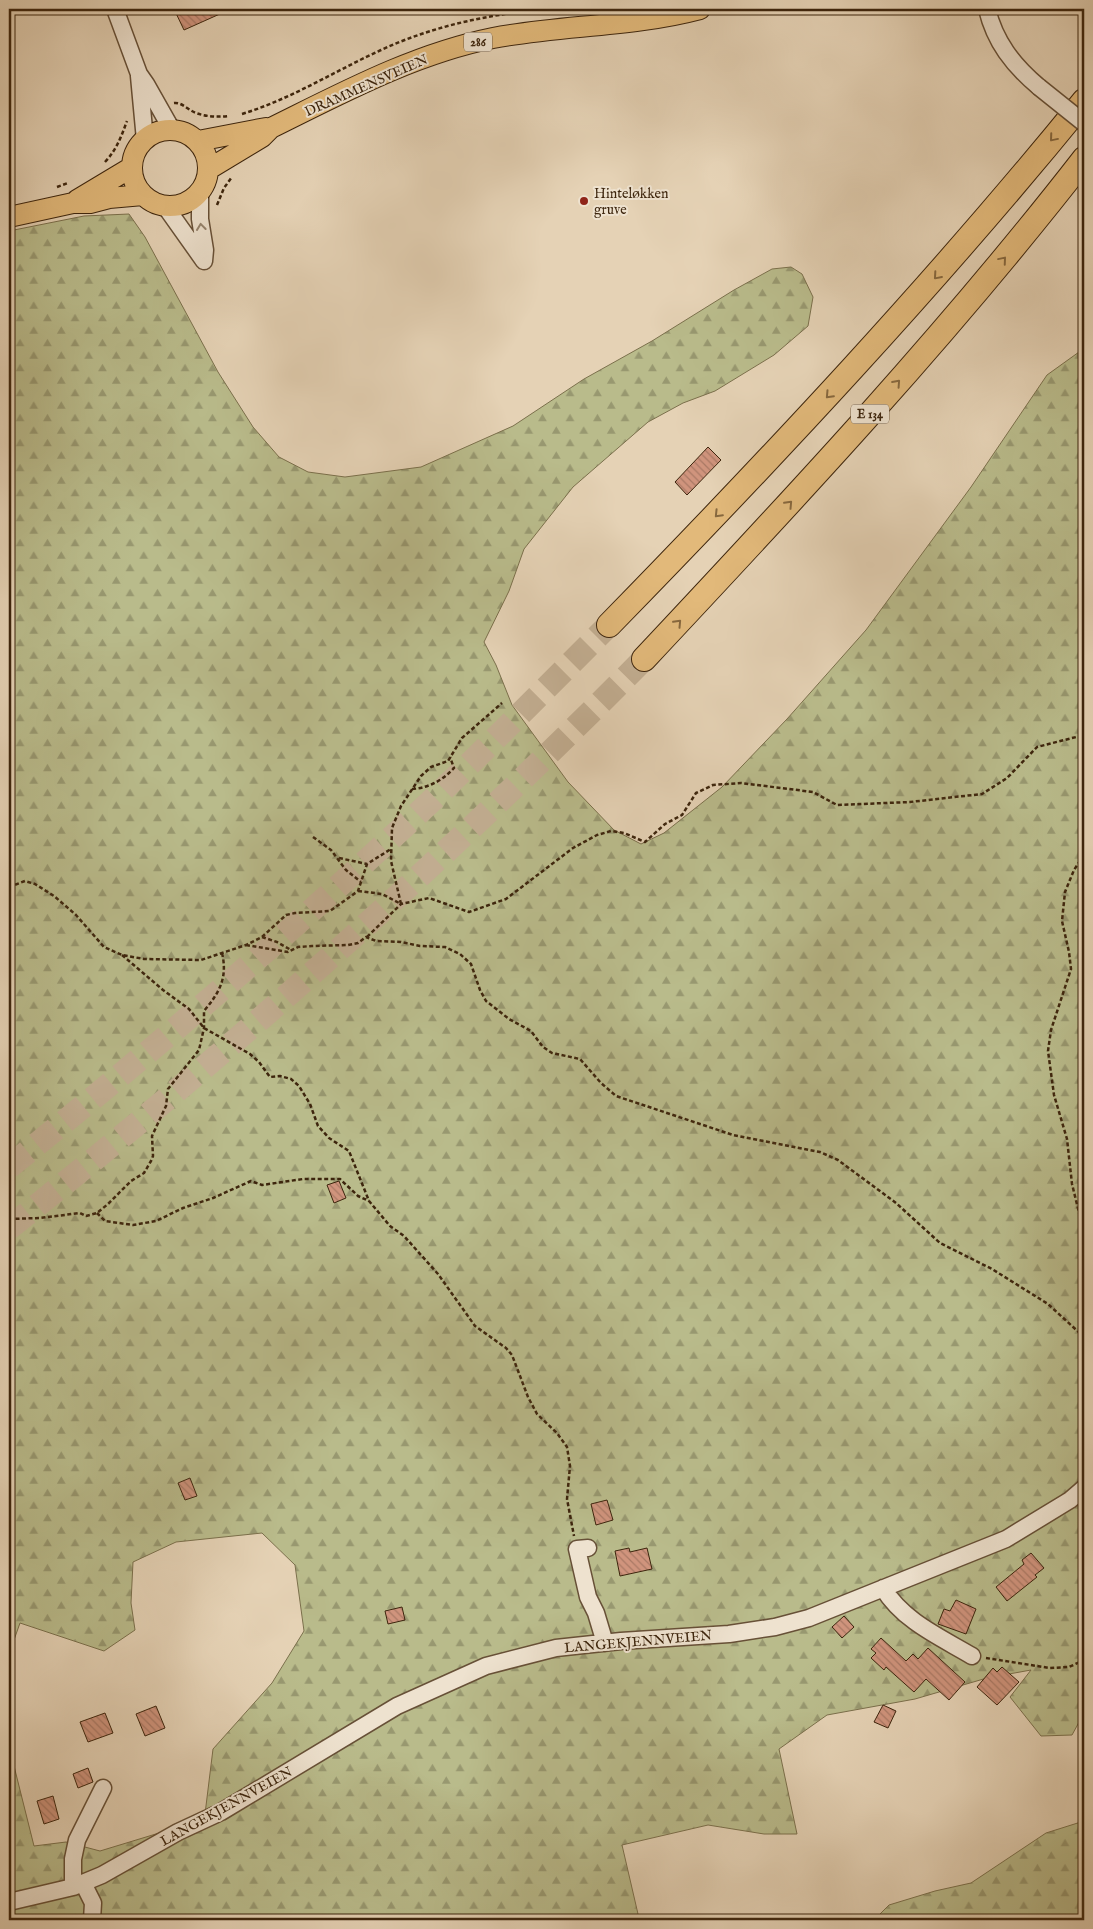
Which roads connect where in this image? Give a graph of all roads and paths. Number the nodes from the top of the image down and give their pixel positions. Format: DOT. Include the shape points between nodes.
graph roads {
  1 [pos="115,9"];
  2 [pos="543,9"];
  3 [pos="700,9"];
  4 [pos="987,9"];
  5 [pos="139,74"];
  6 [pos="1084,101"];
  7 [pos="159,108"];
  8 [pos="142,114"];
  9 [pos="239,114"];
  10 [pos="230,116"];
  11 [pos="1084,123"];
  12 [pos="271,128"];
  13 [pos="172,130"];
  14 [pos="144,140"];
  15 [pos="198,141"];
  16 [pos="1084,159"];
  17 [pos="100,166"];
  18 [pos="132,167"];
  19 [pos="209,169"];
  20 [pos="73,181"];
  21 [pos="54,188"];
  22 [pos="200,192"];
  23 [pos="143,195"];
  24 [pos="16,196"];
  25 [pos="9,197"];
  26 [pos="74,203"];
  27 [pos="165,206"];
  28 [pos="9,217"];
  29 [pos="609,625"];
  30 [pos="644,659"];
  31 [pos="502,703"];
  32 [pos="1084,735"];
  33 [pos="450,757"];
  34 [pos="412,789"];
  35 [pos="313,837"];
  36 [pos="391,848"];
  37 [pos="1084,855"];
  38 [pos="339,858"];
  39 [pos="368,864"];
  40 [pos="361,882"];
  41 [pos="9,887"];
  42 [pos="358,891"];
  43 [pos="401,904"];
  44 [pos="262,937"];
  45 [pos="366,937"];
  46 [pos="246,945"];
  47 [pos="292,950"];
  48 [pos="222,953"];
  49 [pos="122,955"];
  50 [pos="204,1028"];
  51 [pos="369,1200"];
  52 [pos="98,1213"];
  53 [pos="9,1219"];
  54 [pos="1084,1233"];
  55 [pos="1084,1337"];
  56 [pos="1084,1488"];
  57 [pos="1077,1499"];
  58 [pos="582,1549"];
  59 [pos="883,1588"];
  60 [pos="604,1642"];
  61 [pos="972,1656"];
  62 [pos="1084,1660"];
  63 [pos="103,1788"];
  64 [pos="78,1885"];
  65 [pos="9,1902"];
  66 [pos="92,1920"];
  1 -- 5 [label="street"];
  2 -- 9 [label="path" via="491,15 417,35 272,103"];
  3 -- 12 [label="main road, DRAMMENSVEIEN / 286" via="647,20 510,35 472,43 400,67"];
  4 -- 11 [label="street, bridge" via="1006,54 1039,87"];
  5 -- 7 [label="street"];
  5 -- 8 [label="street"];
  6 -- 29 [label="highway, one-way" via="874,346"];
  7 -- 10 [label="path" via="176,102 210,117"];
  7 -- 13 [label="street"];
  8 -- 14 [label="street"];
  8 -- 17 [label="path" via="129,118 114,152"];
  12 -- 15 [label="main road, 286"];
  12 -- 19 [label="main road, 286" via="262,137"];
  13 -- 14 [label="main road" via="157,132"];
  13 -- 15 [label="main road" via="181,131"];
  14 -- 18 [label="main road"];
  15 -- 19 [label="main road" via="206,154"];
  30 -- 16 [label="highway, E 134, one-way" via="794,499 952,321"];
  18 -- 23 [label="main road" via="135,182"];
  18 -- 26 [label="main road"];
  19 -- 22 [label="main road"];
  20 -- 21 [label="path"];
  22 -- 27 [label="main road" via="184,204"];
  27 -- 22 [label="street, one-way" via="204,261"];
  23 -- 26 [label="main road"];
  23 -- 27 [label="main road"];
  24 -- 25 [label="path"];
  26 -- 28 [label="main road"];
  31 -- 33 [label="path" via="462,738"];
  32 -- 43 [label="path" via="1037,747 1007,778 982,794 910,802 837,805 813,792 741,783 713,785 696,793 682,815 665,824 645,842 611,831 597,835 573,848 506,899 470,912 429,898"];
  33 -- 34 [label="path" via="448,761 431,767"];
  33 -- 34 [label="path" via="454,768 444,778"];
  34 -- 36 [label="path" via="392,828"];
  35 -- 38 [label="path"];
  36 -- 39 [label="path"];
  36 -- 43 [label="path"];
  37 -- 54 [label="path" via="1065,892 1062,921 1070,969 1051,1030 1048,1051 1054,1095 1067,1139 1072,1184"];
  38 -- 39 [label="path"];
  38 -- 40 [label="path" via="346,870"];
  39 -- 40 [label="path"];
  40 -- 42 [label="path"];
  41 -- 49 [label="path" via="25,881 35,884 76,915 104,947"];
  42 -- 43 [label="path" via="382,894"];
  42 -- 44 [label="path" via="330,911 286,915"];
  43 -- 45 [label="path"];
  44 -- 46 [label="path"];
  44 -- 47 [label="path"];
  45 -- 47 [label="path" via="348,945"];
  45 -- 55 [label="path" via="376,941 445,947 460,954 471,964 486,1001 531,1031 552,1053 580,1059 616,1096 733,1134 820,1152 838,1160 896,1203 940,1243 992,1269 1048,1304"];
  46 -- 47 [label="path"];
  46 -- 48 [label="path"];
  48 -- 49 [label="path" via="201,960"];
  48 -- 50 [label="path" via="223,978 218,994 204,1012"];
  49 -- 50 [label="path" via="188,1009"];
  50 -- 51 [label="path" via="250,1054 270,1077 291,1079 299,1086 318,1126 349,1151"];
  50 -- 52 [label="path" via="199,1050 168,1089 166,1106 152,1136 151,1161 144,1173"];
  51 -- 52 [label="path" via="358,1196 340,1179 303,1179 262,1185 251,1181 156,1222 134,1225 105,1221"];
  51 -- 58 [label="path" via="438,1274 475,1326 512,1355 537,1414 558,1433 567,1447 570,1521"];
  52 -- 53 [label="path"];
  56 -- 57 [label="street, LANGEKJENNVEIEN"];
  57 -- 59 [label="street, LANGEKJENNVEIEN" via="1006,1539"];
  58 -- 60 [label="street" via="588,1597"];
  59 -- 60 [label="street, LANGEKJENNVEIEN" via="828,1611 775,1627 698,1637"];
  59 -- 61 [label="street" via="900,1611"];
  60 -- 64 [label="street, LANGEKJENNVEIEN" via="556,1648 486,1666 397,1706 221,1812"];
  61 -- 62 [label="path" via="1050,1668 1069,1667"];
  63 -- 64 [label="street" via="77,1840 73,1859"];
  64 -- 65 [label="street, LANGEKJENNVEIEN"];
  64 -- 66 [label="street" via="93,1904"];
}
